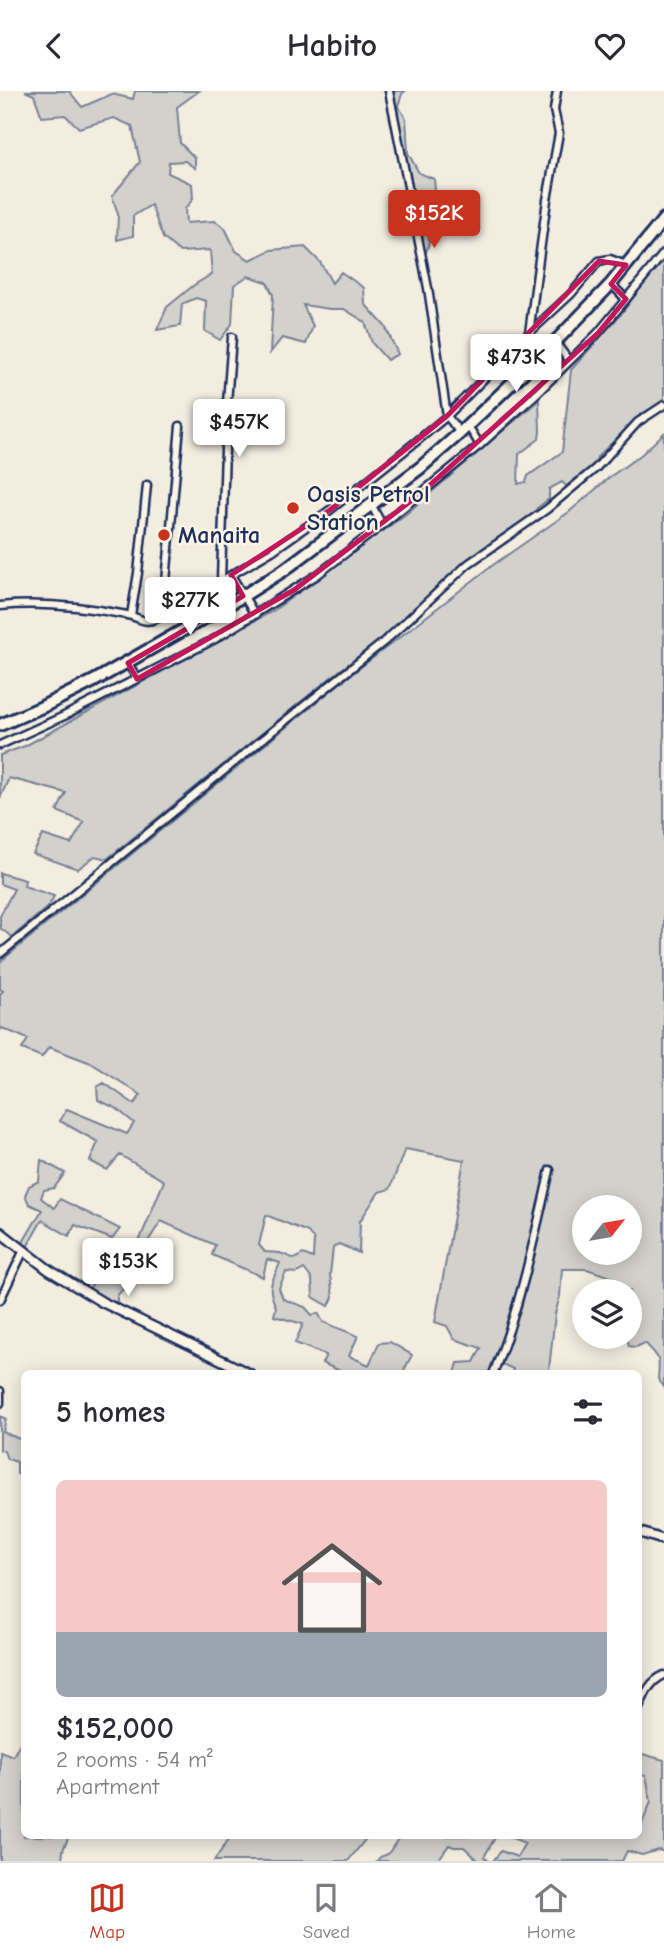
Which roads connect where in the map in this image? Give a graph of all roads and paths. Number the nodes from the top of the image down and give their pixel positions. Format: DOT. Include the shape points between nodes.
graph roads {
  1 [pos="389,91"];
  2 [pos="557,91"];
  3 [pos="664,219"];
  4 [pos="664,253"];
  5 [pos="625,265"];
  6 [pos="611,284"];
  7 [pos="626,299"];
  8 [pos="529,333"];
  9 [pos="232,337"];
  10 [pos="555,342"];
  11 [pos="569,361"];
  12 [pos="664,405"];
  13 [pos="447,416"];
  14 [pos="180,426"];
  15 [pos="464,429"];
  16 [pos="480,445"];
  17 [pos="147,485"];
  18 [pos="371,504"];
  19 [pos="383,525"];
  20 [pos="231,575"];
  21 [pos="221,580"];
  22 [pos="243,596"];
  23 [pos="0,606"];
  24 [pos="131,615"];
  25 [pos="163,615"];
  26 [pos="255,615"];
  27 [pos="128,663"];
  28 [pos="137,679"];
  29 [pos="0,725"];
  30 [pos="0,745"];
  31 [pos="0,954"];
  32 [pos="550,1170"];
  33 [pos="0,1232"];
  34 [pos="24,1250"];
  35 [pos="0,1300"];
  36 [pos="242,1370"];
  37 [pos="495,1370"];
  38 [pos="0,1391"];
  39 [pos="0,1403"];
  40 [pos="642,1533"];
  41 [pos="664,1540"];
  42 [pos="664,1675"];
  43 [pos="642,1702"];
  1 -- 13 [label="street" via="428,288"];
  2 -- 8 [label="street" via="554,110 559,133"];
  3 -- 5 [label="highway"];
  4 -- 7 [label="street"];
  5 -- 6 [label="highway"];
  5 -- 8 [label="street" via="610,259 599,261"];
  6 -- 7 [label="street"];
  6 -- 10 [label="highway"];
  7 -- 11 [label="street"];
  8 -- 13 [label="street"];
  9 -- 21 [label="street"];
  10 -- 11 [label="street"];
  10 -- 15 [label="highway"];
  11 -- 16 [label="street"];
  12 -- 31 [label="street" via="638,422 596,468 547,509 468,564 386,641"];
  13 -- 15 [label="street"];
  13 -- 20 [label="street" via="330,510"];
  14 -- 25 [label="street"];
  15 -- 16 [label="street"];
  15 -- 18 [label="highway"];
  16 -- 19 [label="street"];
  17 -- 24 [label="street"];
  18 -- 19 [label="street"];
  18 -- 22 [label="highway"];
  19 -- 26 [label="street"];
  20 -- 21 [label="street"];
  20 -- 22 [label="street"];
  21 -- 25 [label="street"];
  22 -- 26 [label="street"];
  22 -- 27 [label="highway"];
  23 -- 24 [label="street" via="80,607"];
  24 -- 25 [label="street" via="147,622"];
  26 -- 28 [label="street"];
  27 -- 28 [label="street"];
  27 -- 29 [label="highway"];
  28 -- 30 [label="street"];
  32 -- 37 [label="street" via="529,1266"];
  33 -- 34 [label="street"];
  34 -- 35 [label="street"];
  34 -- 36 [label="street" via="102,1302"];
  38 -- 39 [label="street"];
  40 -- 41 [label="street"];
  42 -- 43 [label="street" via="649,1687"];
}
